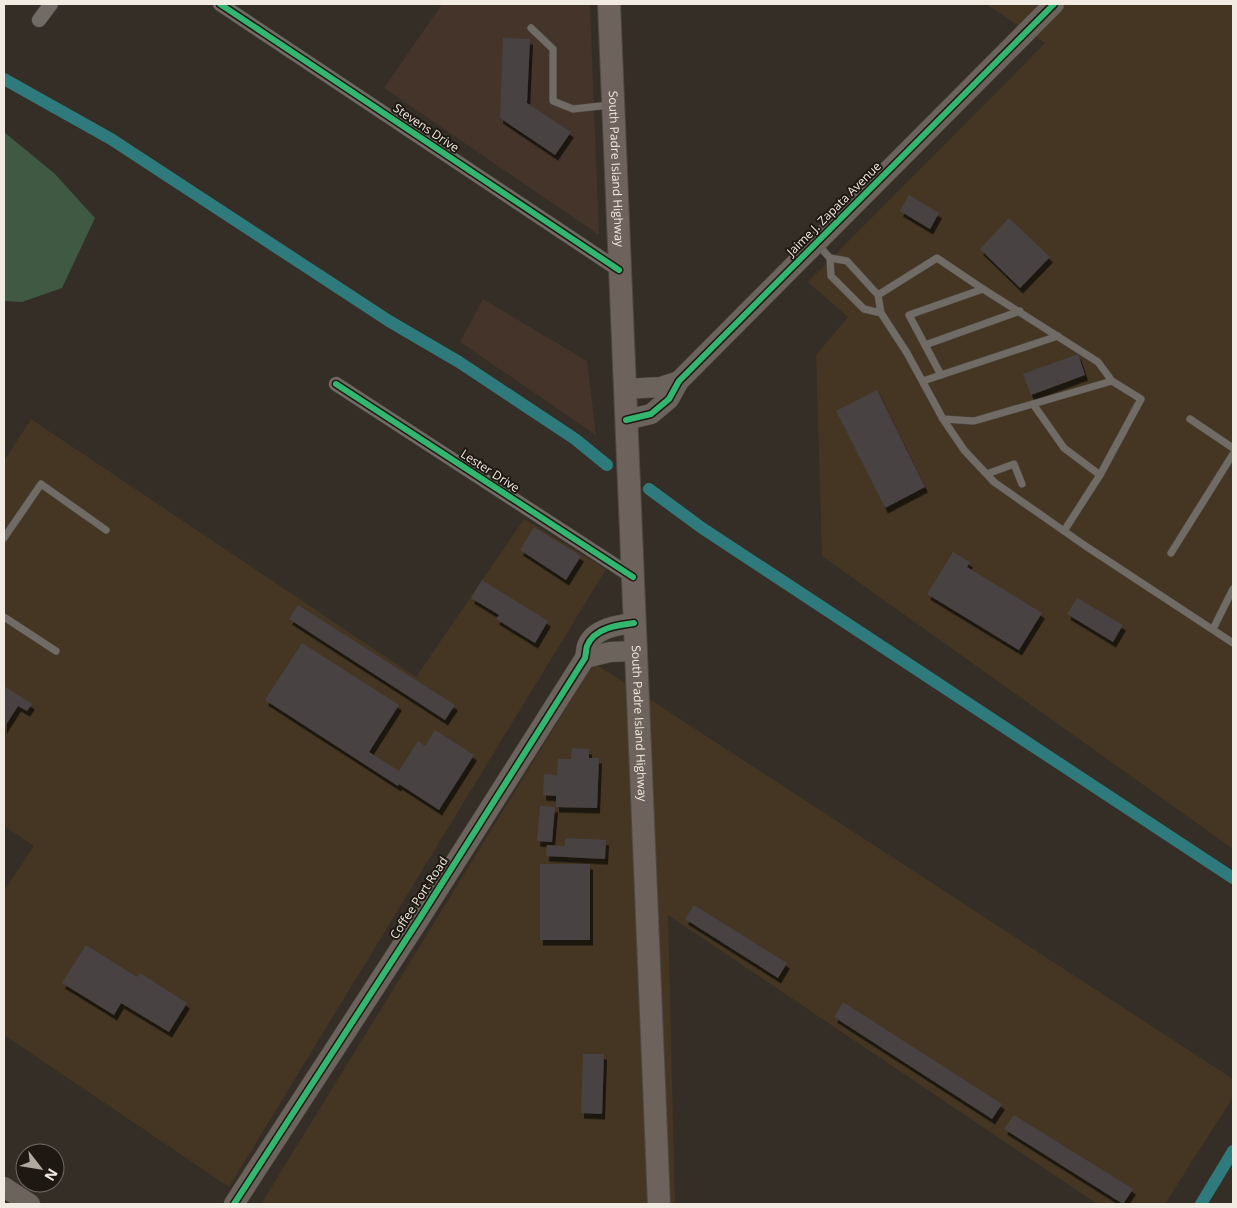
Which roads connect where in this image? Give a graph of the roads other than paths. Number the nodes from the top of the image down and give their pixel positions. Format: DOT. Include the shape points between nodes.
graph roads {
  1 [pos="51,4"];
  2 [pos="220,4"];
  3 [pos="609,4"];
  4 [pos="1054,4"];
  5 [pos="39,20"];
  6 [pos="531,28"];
  7 [pos="613,105"];
  8 [pos="816,243"];
  9 [pos="830,258"];
  10 [pos="619,270"];
  11 [pos="983,289"];
  12 [pos="878,295"];
  13 [pos="1020,311"];
  14 [pos="881,313"];
  15 [pos="1058,336"];
  16 [pos="925,344"];
  17 [pos="941,375"];
  18 [pos="679,381"];
  19 [pos="923,381"];
  20 [pos="1112,381"];
  21 [pos="336,384"];
  22 [pos="624,389"];
  23 [pos="1033,404"];
  24 [pos="943,419"];
  25 [pos="1190,419"];
  26 [pos="626,420"];
  27 [pos="1233,448"];
  28 [pos="1233,454"];
  29 [pos="987,474"];
  30 [pos="1100,475"];
  31 [pos="1022,484"];
  32 [pos="106,530"];
  33 [pos="1064,531"];
  34 [pos="4,538"];
  35 [pos="1171,553"];
  36 [pos="633,577"];
  37 [pos="1233,589"];
  38 [pos="4,617"];
  39 [pos="634,622"];
  40 [pos="1213,630"];
  41 [pos="1233,643"];
  42 [pos="635,650"];
  43 [pos="56,651"];
  44 [pos="585,658"];
  45 [pos="4,1187"];
  46 [pos="30,1204"];
  47 [pos="234,1204"];
  48 [pos="659,1204"];
  1 -- 5 [label="street"];
  2 -- 10 [label="street, Stevens Drive"];
  3 -- 7 [label="main road, South Padre Island Highway"];
  4 -- 8 [label="street, Jaime J. Zapata Avenue"];
  6 -- 7 [label="lane" via="553,49 553,101 572,109"];
  7 -- 10 [label="main road, South Padre Island Highway"];
  8 -- 9 [label="lane"];
  8 -- 18 [label="street, Jaime J. Zapata Avenue"];
  9 -- 12 [label="lane" via="847,261"];
  9 -- 14 [label="lane" via="831,276 864,309"];
  10 -- 22 [label="main road, South Padre Island Highway"];
  11 -- 12 [label="lane" via="937,258"];
  11 -- 13 [label="lane"];
  11 -- 16 [label="lane" via="909,314"];
  12 -- 14 [label="lane"];
  13 -- 15 [label="lane"];
  13 -- 16 [label="lane"];
  14 -- 19 [label="lane"];
  15 -- 17 [label="lane"];
  15 -- 20 [label="lane" via="1098,362"];
  16 -- 17 [label="lane"];
  17 -- 19 [label="lane"];
  18 -- 22 [label="street" via="661,387"];
  18 -- 26 [label="street, Jaime J. Zapata Avenue" via="669,399 651,414"];
  19 -- 24 [label="lane"];
  20 -- 23 [label="lane"];
  20 -- 30 [label="lane" via="1141,399"];
  21 -- 36 [label="street, Lester Drive"];
  22 -- 26 [label="main road, South Padre Island Highway"];
  23 -- 24 [label="lane" via="974,421"];
  23 -- 30 [label="lane" via="1064,448"];
  24 -- 29 [label="lane" via="964,450"];
  25 -- 27 [label="lane"];
  26 -- 36 [label="main road, South Padre Island Highway"];
  28 -- 35 [label="lane"];
  29 -- 31 [label="lane" via="1014,464"];
  29 -- 33 [label="lane"];
  30 -- 33 [label="lane"];
  32 -- 34 [label="lane" via="41,484"];
  33 -- 40 [label="lane"];
  36 -- 39 [label="main road, South Padre Island Highway"];
  37 -- 40 [label="lane"];
  38 -- 43 [label="lane"];
  39 -- 42 [label="main road, South Padre Island Highway"];
  39 -- 44 [label="street, Coffee Port Road" via="609,627 598,633 587,644"];
  40 -- 41 [label="lane"];
  42 -- 44 [label="street"];
  42 -- 48 [label="main road, South Padre Island Highway"];
  44 -- 47 [label="street, Coffee Port Road"];
  45 -- 46 [label="street"];
}
